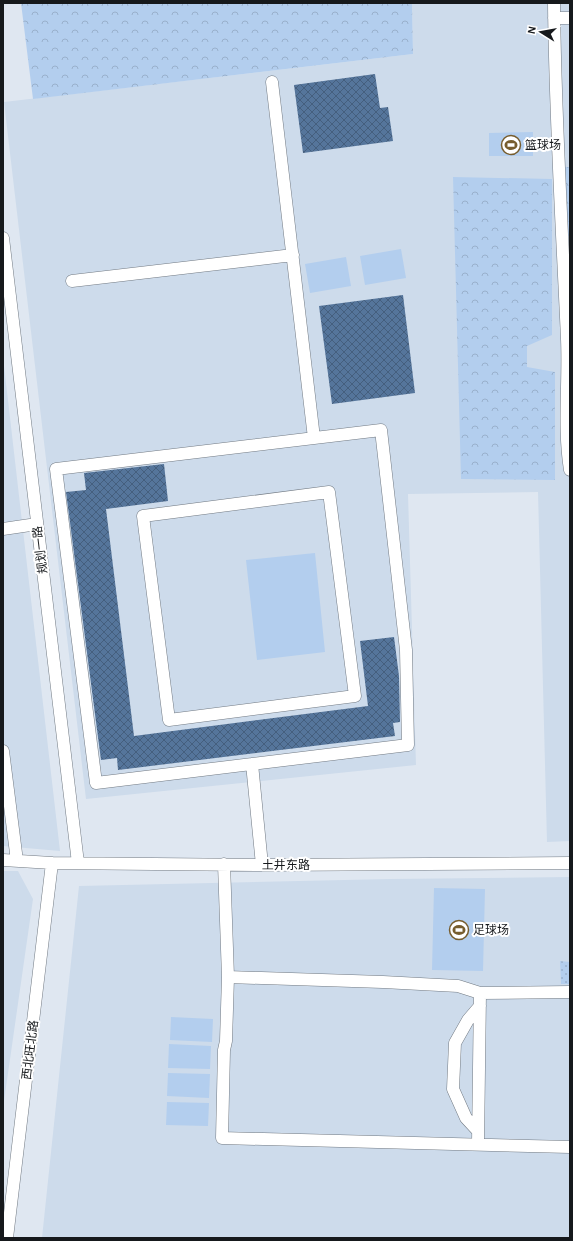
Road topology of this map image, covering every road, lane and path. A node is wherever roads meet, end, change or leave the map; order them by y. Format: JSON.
{"nodes":[{"id":1,"x":554,"y":3,"type":"edge"},
{"id":2,"x":554,"y":18,"type":"junction"},
{"id":3,"x":570,"y":18,"type":"edge"},
{"id":4,"x":272,"y":82,"type":"dead end"},
{"id":5,"x":564,"y":158,"type":"edge"},
{"id":6,"x":3,"y":238,"type":"edge"},
{"id":7,"x":293,"y":255,"type":"junction"},
{"id":8,"x":4,"y":257,"type":"edge"},
{"id":9,"x":72,"y":281,"type":"dead end"},
{"id":10,"x":569,"y":349,"type":"edge"},
{"id":11,"x":314,"y":438,"type":"junction"},
{"id":12,"x":570,"y":470,"type":"edge"},
{"id":13,"x":37,"y":524,"type":"junction"},
{"id":14,"x":3,"y":529,"type":"edge"},
{"id":15,"x":169,"y":720,"type":"joint"},
{"id":16,"x":3,"y":751,"type":"edge"},
{"id":17,"x":252,"y":764,"type":"junction"},
{"id":18,"x":3,"y":860,"type":"edge"},
{"id":19,"x":17,"y":861,"type":"junction"},
{"id":20,"x":52,"y":863,"type":"junction"},
{"id":21,"x":78,"y":863,"type":"junction"},
{"id":22,"x":224,"y":864,"type":"junction"},
{"id":23,"x":570,"y":864,"type":"edge"},
{"id":24,"x":262,"y":865,"type":"junction"},
{"id":25,"x":228,"y":977,"type":"junction"},
{"id":26,"x":570,"y":992,"type":"edge"},
{"id":27,"x":480,"y":993,"type":"junction"},
{"id":28,"x":480,"y":1006,"type":"junction"},
{"id":29,"x":478,"y":1131,"type":"junction"},
{"id":30,"x":478,"y":1144,"type":"junction"},
{"id":31,"x":570,"y":1147,"type":"edge"},
{"id":32,"x":7,"y":1238,"type":"edge"}],
"edges":[{"from":1,"to":2,"type":"street"},
{"from":2,"to":3,"type":"street"},
{"from":2,"to":5,"type":"street"},
{"from":4,"to":7,"type":"street"},
{"from":5,"to":10,"type":"street"},
{"from":6,"to":8,"type":"street","name":"规划一路"},
{"from":7,"to":9,"type":"street"},
{"from":7,"to":11,"type":"street"},
{"from":8,"to":13,"type":"street","name":"规划一路"},
{"from":10,"to":12,"type":"street"},
{"from":11,"to":17,"type":"street"},
{"from":11,"to":17,"type":"street"},
{"from":13,"to":14,"type":"street"},
{"from":13,"to":21,"type":"street","name":"规划一路"},
{"from":15,"to":15,"type":"street"},
{"from":16,"to":19,"type":"street"},
{"from":17,"to":24,"type":"street"},
{"from":18,"to":19,"type":"street","name":"土井东路"},
{"from":19,"to":20,"type":"street","name":"土井东路"},
{"from":20,"to":21,"type":"street","name":"土井东路"},
{"from":20,"to":32,"type":"street","name":"西北旺北路"},
{"from":21,"to":22,"type":"street","name":"土井东路"},
{"from":22,"to":24,"type":"street","name":"土井东路"},
{"from":22,"to":25,"type":"street"},
{"from":23,"to":24,"type":"street","name":"土井东路"},
{"from":25,"to":27,"type":"street"},
{"from":25,"to":30,"type":"street"},
{"from":26,"to":27,"type":"street"},
{"from":27,"to":28,"type":"street"},
{"from":28,"to":29,"type":"street"},
{"from":28,"to":29,"type":"street"},
{"from":29,"to":30,"type":"street"},
{"from":30,"to":31,"type":"street"}]}
